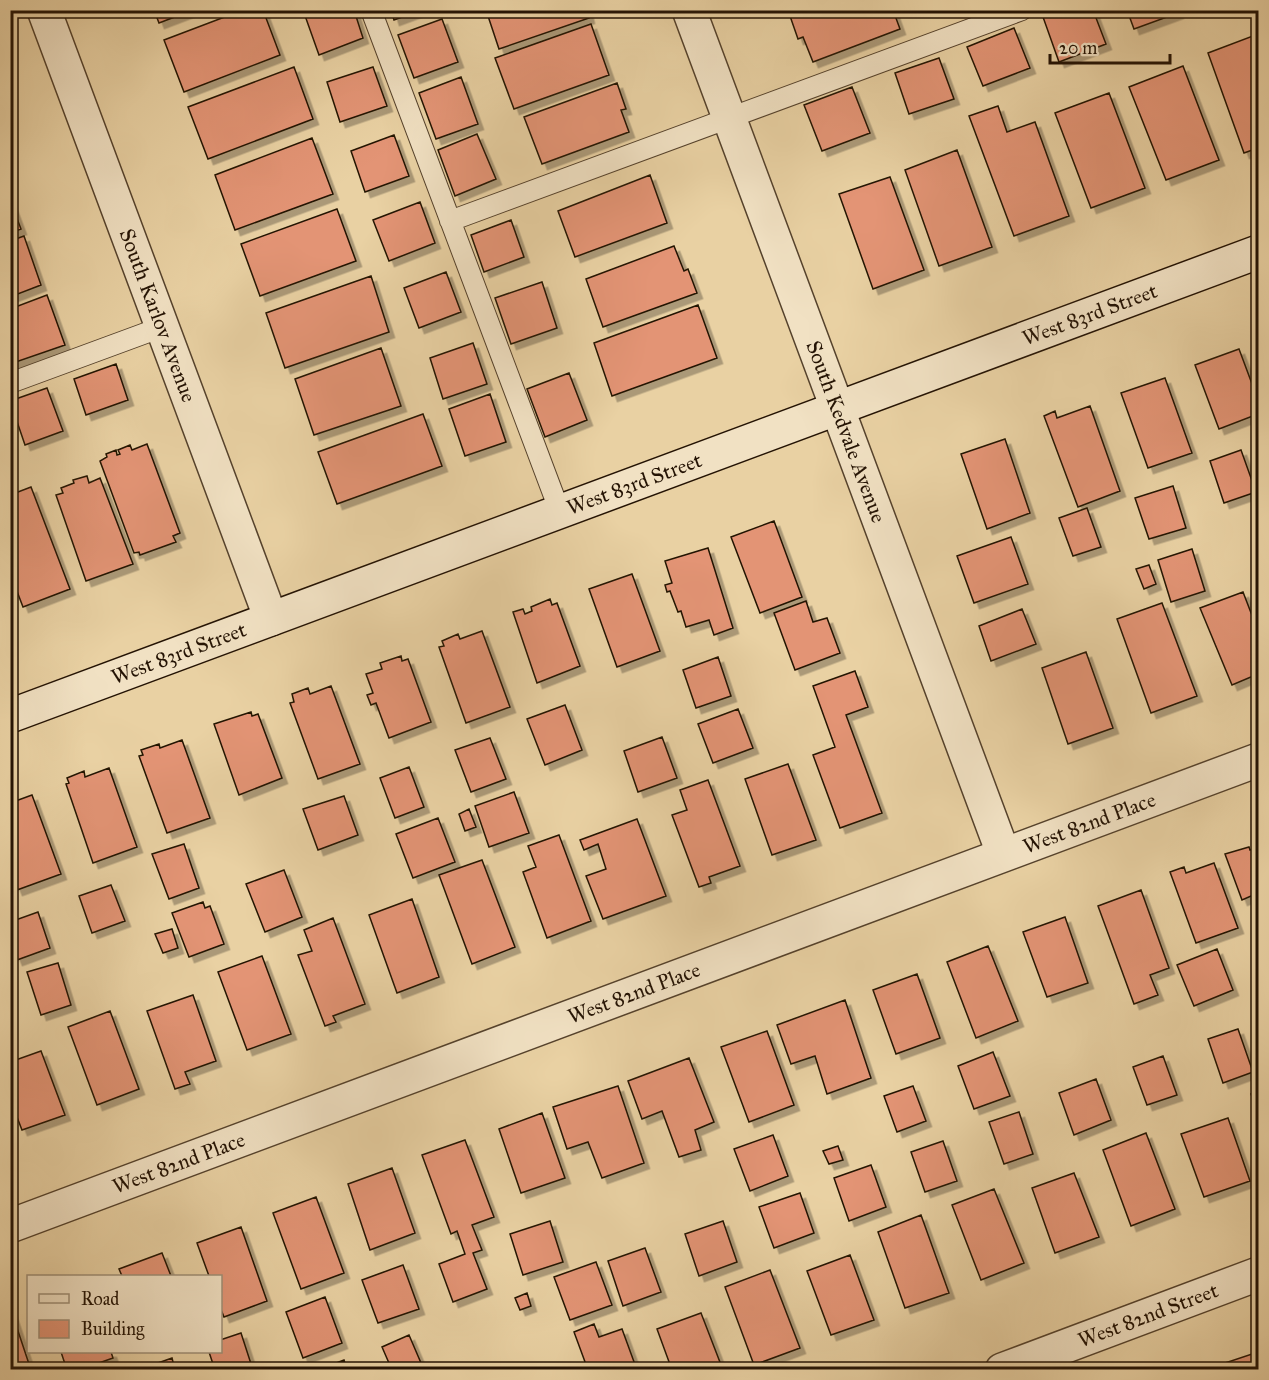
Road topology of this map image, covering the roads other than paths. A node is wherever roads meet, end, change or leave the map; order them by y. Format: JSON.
{"nodes":[{"id":1,"x":44,"y":10,"type":"edge"},
{"id":2,"x":371,"y":10,"type":"edge"},
{"id":3,"x":689,"y":10,"type":"edge"},
{"id":4,"x":1018,"y":11,"type":"edge"},
{"id":5,"x":729,"y":118,"type":"junction"},
{"id":6,"x":450,"y":221,"type":"junction"},
{"id":7,"x":1258,"y":252,"type":"edge"},
{"id":8,"x":162,"y":327,"type":"junction"},
{"id":9,"x":10,"y":382,"type":"edge"},
{"id":10,"x":837,"y":409,"type":"junction"},
{"id":11,"x":560,"y":512,"type":"junction"},
{"id":12,"x":271,"y":619,"type":"junction"},
{"id":13,"x":10,"y":716,"type":"edge"},
{"id":14,"x":1258,"y":760,"type":"edge"},
{"id":15,"x":1003,"y":854,"type":"junction"},
{"id":16,"x":10,"y":1226,"type":"edge"},
{"id":17,"x":1258,"y":1274,"type":"edge"},
{"id":18,"x":1002,"y":1370,"type":"edge"}],
"edges":[{"from":1,"to":8,"type":"street","name":"South Karlov Avenue"},
{"from":2,"to":6,"type":"lane"},
{"from":3,"to":5,"type":"street","name":"South Kedvale Avenue"},
{"from":4,"to":5,"type":"lane"},
{"from":5,"to":6,"type":"lane"},
{"from":5,"to":10,"type":"street","name":"South Kedvale Avenue"},
{"from":6,"to":11,"type":"lane"},
{"from":7,"to":10,"type":"street","name":"West 83rd Street"},
{"from":8,"to":9,"type":"lane"},
{"from":8,"to":12,"type":"street","name":"South Karlov Avenue"},
{"from":10,"to":11,"type":"street","name":"West 83rd Street"},
{"from":10,"to":15,"type":"street","name":"South Kedvale Avenue"},
{"from":11,"to":12,"type":"street","name":"West 83rd Street"},
{"from":12,"to":13,"type":"street","name":"West 83rd Street"},
{"from":14,"to":15,"type":"street","name":"West 82nd Place"},
{"from":15,"to":16,"type":"street","name":"West 82nd Place"},
{"from":17,"to":18,"type":"street","name":"West 82nd Street"}]}
